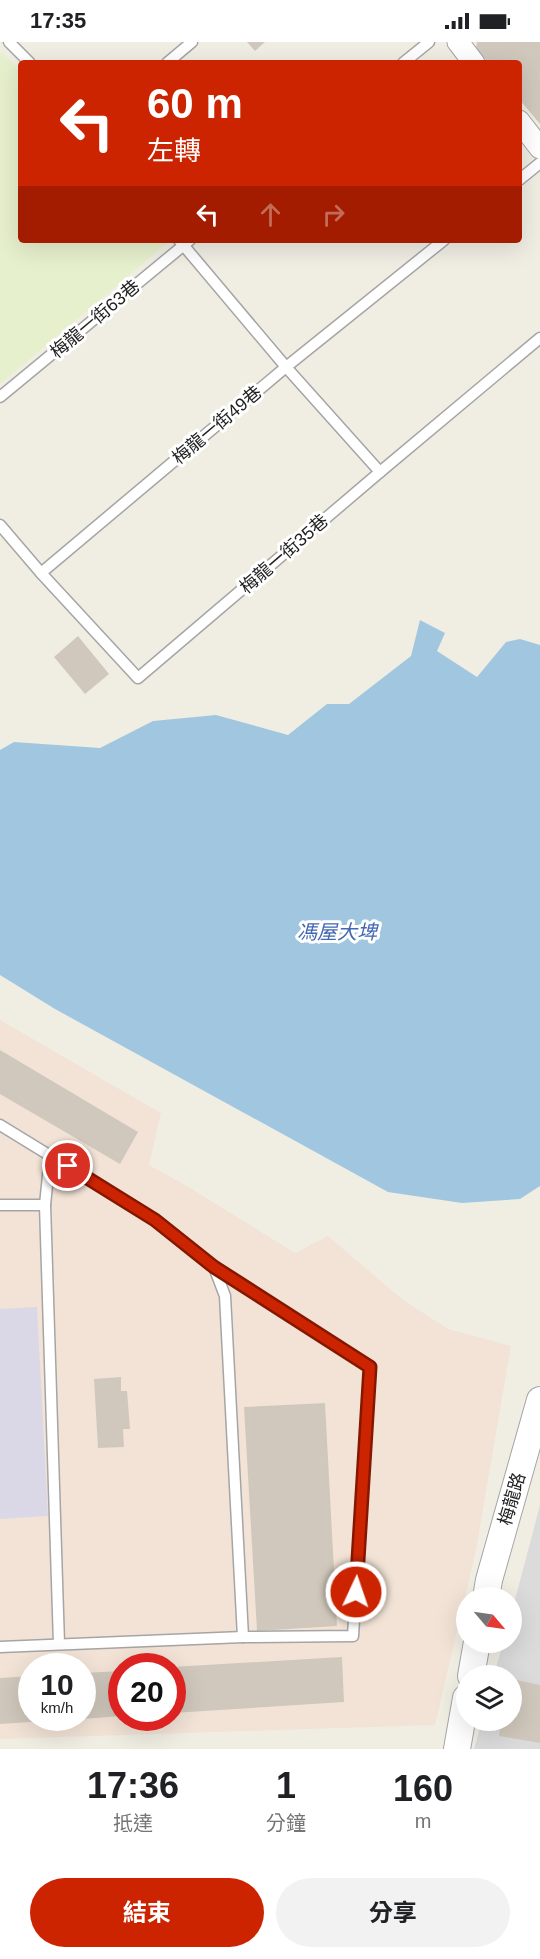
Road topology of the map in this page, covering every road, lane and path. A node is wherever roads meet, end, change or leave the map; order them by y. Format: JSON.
{"nodes":[{"id":1,"x":9,"y":42,"type":"edge"},
{"id":2,"x":192,"y":42,"type":"edge"},
{"id":3,"x":429,"y":42,"type":"edge"},
{"id":4,"x":458,"y":42,"type":"edge"},
{"id":5,"x":27,"y":60,"type":"edge"},
{"id":6,"x":171,"y":60,"type":"edge"},
{"id":7,"x":407,"y":60,"type":"edge"},
{"id":8,"x":472,"y":60,"type":"edge"},
{"id":9,"x":522,"y":125,"type":"edge"},
{"id":10,"x":540,"y":148,"type":"edge"},
{"id":11,"x":540,"y":163,"type":"edge"},
{"id":12,"x":522,"y":178,"type":"edge"},
{"id":13,"x":183,"y":243,"type":"edge"},
{"id":14,"x":185,"y":243,"type":"edge"},
{"id":15,"x":440,"y":243,"type":"edge"},
{"id":16,"x":540,"y":338,"type":"edge"},
{"id":17,"x":286,"y":367,"type":"junction"},
{"id":18,"x":0,"y":397,"type":"edge"},
{"id":19,"x":380,"y":472,"type":"junction"},
{"id":20,"x":0,"y":525,"type":"edge"},
{"id":21,"x":41,"y":573,"type":"junction"},
{"id":22,"x":0,"y":1125,"type":"edge"},
{"id":23,"x":50,"y":1156,"type":"junction"},
{"id":24,"x":0,"y":1205,"type":"edge"},
{"id":25,"x":45,"y":1205,"type":"junction"},
{"id":26,"x":214,"y":1267,"type":"junction"},
{"id":27,"x":540,"y":1400,"type":"edge"},
{"id":28,"x":488,"y":1587,"type":"edge"},
{"id":29,"x":243,"y":1637,"type":"junction"},
{"id":30,"x":59,"y":1644,"type":"junction"},
{"id":31,"x":0,"y":1647,"type":"edge"},
{"id":32,"x":460,"y":1731,"type":"edge"},
{"id":33,"x":457,"y":1749,"type":"edge"}],
"edges":[{"from":1,"to":5,"type":"lane"},
{"from":2,"to":6,"type":"lane"},
{"from":3,"to":7,"type":"lane"},
{"from":4,"to":8,"type":"street"},
{"from":9,"to":10,"type":"street"},
{"from":11,"to":12,"type":"lane"},
{"from":13,"to":18,"type":"lane","name":"梅龍一街63巷"},
{"from":14,"to":17,"type":"lane"},
{"from":15,"to":17,"type":"lane","name":"梅龍一街49巷"},
{"from":16,"to":19,"type":"lane","name":"梅龍一街35巷"},
{"from":17,"to":19,"type":"lane"},
{"from":17,"to":21,"type":"lane","name":"梅龍一街49巷"},
{"from":19,"to":21,"type":"lane","name":"梅龍一街35巷"},
{"from":20,"to":21,"type":"lane"},
{"from":22,"to":23,"type":"lane"},
{"from":23,"to":25,"type":"lane"},
{"from":23,"to":26,"type":"lane"},
{"from":24,"to":25,"type":"lane"},
{"from":25,"to":30,"type":"lane"},
{"from":26,"to":29,"type":"lane"},
{"from":26,"to":29,"type":"lane"},
{"from":27,"to":28,"type":"street","name":"梅龍路"},
{"from":29,"to":30,"type":"lane"},
{"from":30,"to":31,"type":"lane"},
{"from":32,"to":33,"type":"street"}]}
